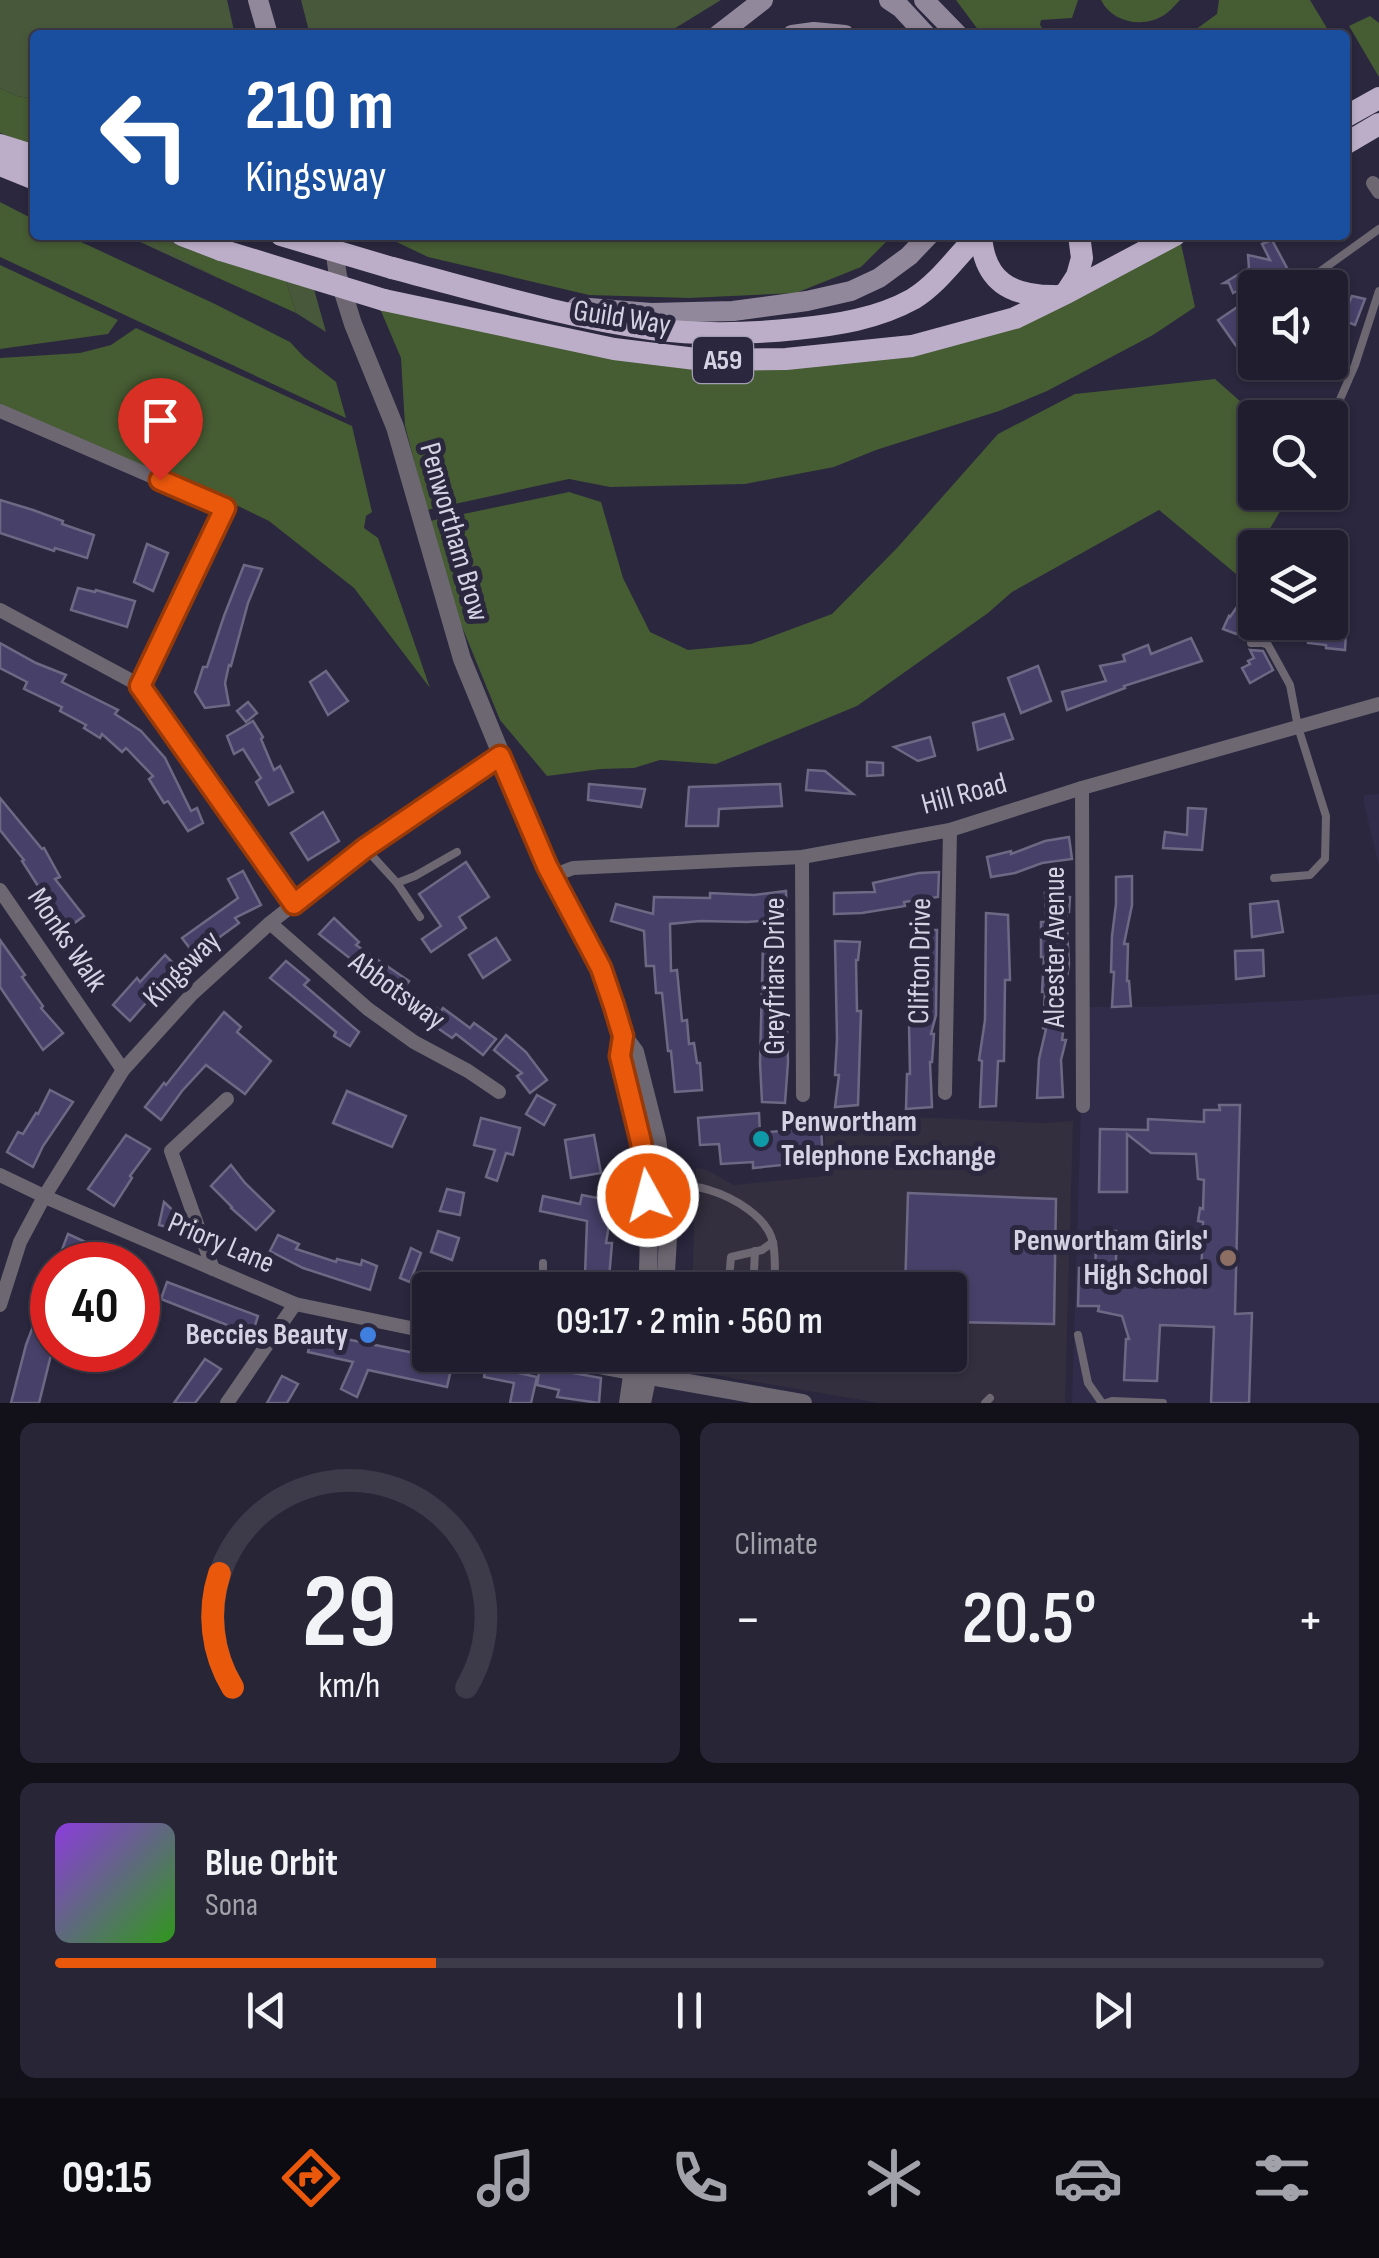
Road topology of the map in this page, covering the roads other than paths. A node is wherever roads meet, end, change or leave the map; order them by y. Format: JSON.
{"nodes":[{"id":1,"x":258,"y":0,"type":"edge"},
{"id":2,"x":763,"y":0,"type":"edge"},
{"id":3,"x":890,"y":0,"type":"edge"},
{"id":4,"x":924,"y":0,"type":"edge"},
{"id":5,"x":267,"y":30,"type":"edge"},
{"id":6,"x":724,"y":30,"type":"edge"},
{"id":7,"x":922,"y":30,"type":"edge"},
{"id":8,"x":953,"y":30,"type":"edge"},
{"id":9,"x":1379,"y":98,"type":"edge"},
{"id":10,"x":1350,"y":114,"type":"edge"},
{"id":11,"x":1379,"y":124,"type":"edge"},
{"id":12,"x":1350,"y":141,"type":"edge"},
{"id":13,"x":0,"y":145,"type":"edge"},
{"id":14,"x":30,"y":154,"type":"edge"},
{"id":15,"x":0,"y":164,"type":"edge"},
{"id":16,"x":30,"y":177,"type":"edge"},
{"id":17,"x":1378,"y":231,"type":"edge"},
{"id":18,"x":195,"y":240,"type":"edge"},
{"id":19,"x":299,"y":240,"type":"edge"},
{"id":20,"x":326,"y":240,"type":"edge"},
{"id":21,"x":332,"y":240,"type":"edge"},
{"id":22,"x":339,"y":240,"type":"edge"},
{"id":23,"x":924,"y":240,"type":"edge"},
{"id":24,"x":974,"y":240,"type":"edge"},
{"id":25,"x":980,"y":240,"type":"edge"},
{"id":26,"x":1080,"y":240,"type":"edge"},
{"id":27,"x":1165,"y":240,"type":"edge"},
{"id":28,"x":334,"y":255,"type":"junction"},
{"id":29,"x":1323,"y":270,"type":"edge"},
{"id":30,"x":1379,"y":291,"type":"edge"},
{"id":31,"x":1062,"y":294,"type":"junction"},
{"id":32,"x":530,"y":303,"type":"junction"},
{"id":33,"x":1340,"y":400,"type":"edge"},
{"id":34,"x":0,"y":411,"type":"edge"},
{"id":35,"x":0,"y":610,"type":"edge"},
{"id":36,"x":1251,"y":644,"type":"dead end"},
{"id":37,"x":140,"y":686,"type":"junction"},
{"id":38,"x":1379,"y":704,"type":"edge"},
{"id":39,"x":1298,"y":727,"type":"junction"},
{"id":40,"x":500,"y":756,"type":"junction"},
{"id":41,"x":1082,"y":788,"type":"junction"},
{"id":42,"x":950,"y":830,"type":"junction"},
{"id":43,"x":365,"y":848,"type":"junction"},
{"id":44,"x":456,"y":852,"type":"dead end"},
{"id":45,"x":802,"y":856,"type":"junction"},
{"id":46,"x":552,"y":876,"type":"junction"},
{"id":47,"x":1274,"y":878,"type":"dead end"},
{"id":48,"x":397,"y":883,"type":"junction"},
{"id":49,"x":0,"y":890,"type":"edge"},
{"id":50,"x":294,"y":904,"type":"junction"},
{"id":51,"x":420,"y":917,"type":"dead end"},
{"id":52,"x":270,"y":923,"type":"junction"},
{"id":53,"x":124,"y":1070,"type":"junction"},
{"id":54,"x":500,"y":1092,"type":"dead end"},
{"id":55,"x":945,"y":1093,"type":"dead end"},
{"id":56,"x":803,"y":1095,"type":"dead end"},
{"id":57,"x":226,"y":1099,"type":"dead end"},
{"id":58,"x":1083,"y":1106,"type":"dead end"},
{"id":59,"x":0,"y":1175,"type":"edge"},
{"id":60,"x":656,"y":1187,"type":"junction"},
{"id":61,"x":44,"y":1196,"type":"junction"},
{"id":62,"x":773,"y":1242,"type":"junction"},
{"id":63,"x":754,"y":1251,"type":"junction"},
{"id":64,"x":543,"y":1263,"type":"dead end"},
{"id":65,"x":213,"y":1270,"type":"junction"},
{"id":66,"x":543,"y":1272,"type":"edge"},
{"id":67,"x":648,"y":1272,"type":"edge"},
{"id":68,"x":666,"y":1272,"type":"edge"},
{"id":69,"x":730,"y":1272,"type":"edge"},
{"id":70,"x":753,"y":1272,"type":"edge"},
{"id":71,"x":774,"y":1272,"type":"edge"},
{"id":72,"x":295,"y":1304,"type":"junction"},
{"id":73,"x":0,"y":1305,"type":"edge"},
{"id":74,"x":412,"y":1328,"type":"edge"},
{"id":75,"x":1078,"y":1336,"type":"dead end"},
{"id":76,"x":637,"y":1372,"type":"edge"},
{"id":77,"x":638,"y":1372,"type":"edge"},
{"id":78,"x":657,"y":1372,"type":"edge"},
{"id":79,"x":227,"y":1403,"type":"edge"},
{"id":80,"x":628,"y":1403,"type":"edge"},
{"id":81,"x":642,"y":1403,"type":"edge"},
{"id":82,"x":804,"y":1403,"type":"edge"},
{"id":83,"x":1104,"y":1403,"type":"edge"},
{"id":84,"x":1163,"y":1403,"type":"edge"}],
"edges":[{"from":1,"to":5,"type":"main road"},
{"from":2,"to":6,"type":"main road"},
{"from":3,"to":7,"type":"main road"},
{"from":4,"to":8,"type":"main road"},
{"from":9,"to":10,"type":"highway"},
{"from":11,"to":12,"type":"highway"},
{"from":13,"to":14,"type":"highway"},
{"from":15,"to":16,"type":"highway"},
{"from":17,"to":29,"type":"lane"},
{"from":18,"to":31,"type":"highway","name":"Guild Way","number":"A59","bridge":true},
{"from":19,"to":32,"type":"highway","name":"Guild Way","number":"A59","bridge":true},
{"from":20,"to":28,"type":"street"},
{"from":21,"to":28,"type":"street"},
{"from":22,"to":28,"type":"street"},
{"from":23,"to":32,"type":"main road"},
{"from":24,"to":32,"type":"highway","name":"Guild Way","number":"A59"},
{"from":25,"to":31,"type":"highway","number":"A59"},
{"from":26,"to":31,"type":"highway"},
{"from":27,"to":31,"type":"highway","number":"A59"},
{"from":28,"to":40,"type":"street","name":"Penwortham Brow"},
{"from":30,"to":33,"type":"lane"},
{"from":34,"to":37,"type":"street"},
{"from":35,"to":37,"type":"street"},
{"from":36,"to":39,"type":"lane"},
{"from":37,"to":50,"type":"street"},
{"from":38,"to":39,"type":"street","name":"Hill Road"},
{"from":39,"to":41,"type":"street","name":"Hill Road"},
{"from":39,"to":47,"type":"lane"},
{"from":40,"to":43,"type":"street","name":"Kingsway"},
{"from":40,"to":46,"type":"street","name":"Penwortham Brow"},
{"from":41,"to":42,"type":"street","name":"Hill Road"},
{"from":41,"to":58,"type":"street","name":"Alcester Avenue"},
{"from":42,"to":45,"type":"street","name":"Hill Road"},
{"from":42,"to":55,"type":"street","name":"Clifton Drive"},
{"from":43,"to":48,"type":"lane"},
{"from":43,"to":50,"type":"street","name":"Kingsway"},
{"from":44,"to":48,"type":"lane"},
{"from":45,"to":46,"type":"street","name":"Hill Road"},
{"from":45,"to":56,"type":"street","name":"Greyfriars Drive"},
{"from":46,"to":60,"type":"street","name":"Penwortham Brow"},
{"from":48,"to":51,"type":"lane"},
{"from":49,"to":53,"type":"street","name":"Monks Walk"},
{"from":50,"to":52,"type":"street","name":"Kingsway"},
{"from":52,"to":53,"type":"street","name":"Kingsway"},
{"from":52,"to":54,"type":"street","name":"Abbotsway"},
{"from":53,"to":61,"type":"street","name":"Kingsway"},
{"from":57,"to":65,"type":"street"},
{"from":59,"to":61,"type":"street","name":"Priory Lane"},
{"from":60,"to":62,"type":"lane"},
{"from":60,"to":67,"type":"street"},
{"from":60,"to":68,"type":"street"},
{"from":61,"to":65,"type":"street","name":"Priory Lane"},
{"from":61,"to":73,"type":"street","name":"Kingsway"},
{"from":62,"to":63,"type":"lane"},
{"from":62,"to":71,"type":"lane"},
{"from":63,"to":69,"type":"lane"},
{"from":63,"to":70,"type":"lane"},
{"from":64,"to":66,"type":"lane"},
{"from":65,"to":72,"type":"street","name":"Priory Lane"},
{"from":72,"to":74,"type":"street","name":"Priory Lane"},
{"from":72,"to":79,"type":"street"},
{"from":75,"to":83,"type":"lane"},
{"from":76,"to":80,"type":"street"},
{"from":77,"to":81,"type":"street"},
{"from":78,"to":82,"type":"street"},
{"from":83,"to":84,"type":"lane"}]}
